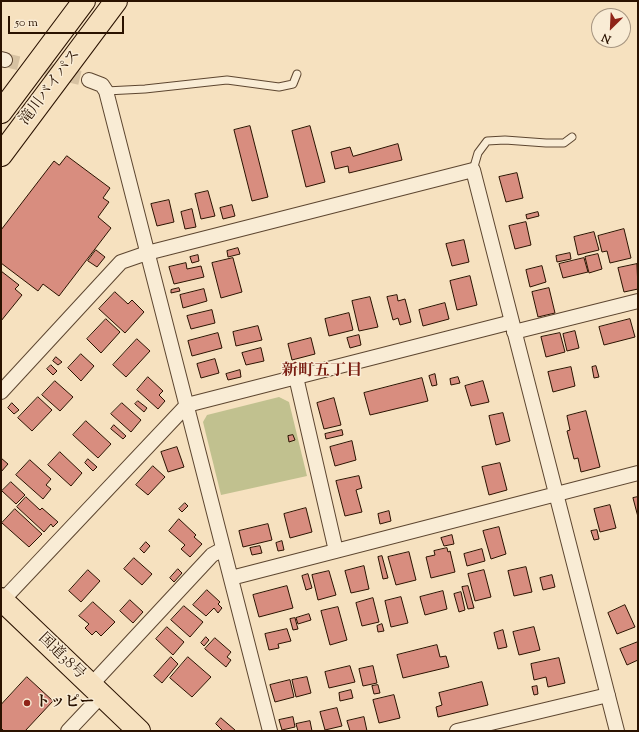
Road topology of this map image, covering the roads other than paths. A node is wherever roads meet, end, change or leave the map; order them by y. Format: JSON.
{"nodes":[{"id":1,"x":116,"y":1,"type":"edge"},
{"id":2,"x":79,"y":8,"type":"edge"},
{"id":3,"x":297,"y":74,"type":"dead end"},
{"id":4,"x":89,"y":80,"type":"tunnel mouth"},
{"id":5,"x":106,"y":91,"type":"junction"},
{"id":6,"x":1,"y":112,"type":"edge"},
{"id":7,"x":572,"y":137,"type":"dead end"},
{"id":8,"x":1,"y":155,"type":"edge"},
{"id":9,"x":473,"y":170,"type":"junction"},
{"id":10,"x":147,"y":253,"type":"junction"},
{"id":11,"x":638,"y":301,"type":"edge"},
{"id":12,"x":513,"y":327,"type":"junction"},
{"id":13,"x":296,"y":377,"type":"junction"},
{"id":14,"x":1,"y":392,"type":"edge"},
{"id":15,"x":188,"y":405,"type":"junction"},
{"id":16,"x":638,"y":473,"type":"edge"},
{"id":17,"x":556,"y":494,"type":"junction"},
{"id":18,"x":222,"y":549,"type":"junction"},
{"id":19,"x":336,"y":551,"type":"junction"},
{"id":20,"x":231,"y":578,"type":"junction"},
{"id":21,"x":2,"y":601,"type":"edge"},
{"id":22,"x":96,"y":690,"type":"junction"},
{"id":23,"x":608,"y":695,"type":"junction"},
{"id":24,"x":68,"y":731,"type":"edge"},
{"id":25,"x":139,"y":731,"type":"edge"},
{"id":26,"x":270,"y":731,"type":"edge"},
{"id":27,"x":457,"y":731,"type":"edge"},
{"id":28,"x":617,"y":731,"type":"edge"}],
"edges":[{"from":1,"to":8,"type":"highway","name":"滝川バイパス"},
{"from":2,"to":6,"type":"highway","name":"滝川バイパス"},
{"from":3,"to":5,"type":"lane"},
{"from":4,"to":5,"type":"street"},
{"from":5,"to":10,"type":"street"},
{"from":7,"to":9,"type":"lane"},
{"from":9,"to":10,"type":"street"},
{"from":9,"to":12,"type":"street"},
{"from":10,"to":14,"type":"street"},
{"from":10,"to":15,"type":"street"},
{"from":11,"to":12,"type":"street"},
{"from":12,"to":13,"type":"street"},
{"from":12,"to":17,"type":"street"},
{"from":13,"to":15,"type":"street"},
{"from":13,"to":19,"type":"street"},
{"from":15,"to":18,"type":"street"},
{"from":15,"to":21,"type":"street"},
{"from":16,"to":17,"type":"street"},
{"from":17,"to":19,"type":"street"},
{"from":17,"to":23,"type":"street"},
{"from":18,"to":20,"type":"street"},
{"from":18,"to":22,"type":"street"},
{"from":19,"to":20,"type":"street"},
{"from":20,"to":26,"type":"street"},
{"from":21,"to":22,"type":"highway","name":"国道38号"},
{"from":22,"to":24,"type":"street"},
{"from":22,"to":25,"type":"highway","name":"国道38号"},
{"from":23,"to":27,"type":"street"},
{"from":23,"to":28,"type":"street"}]}
